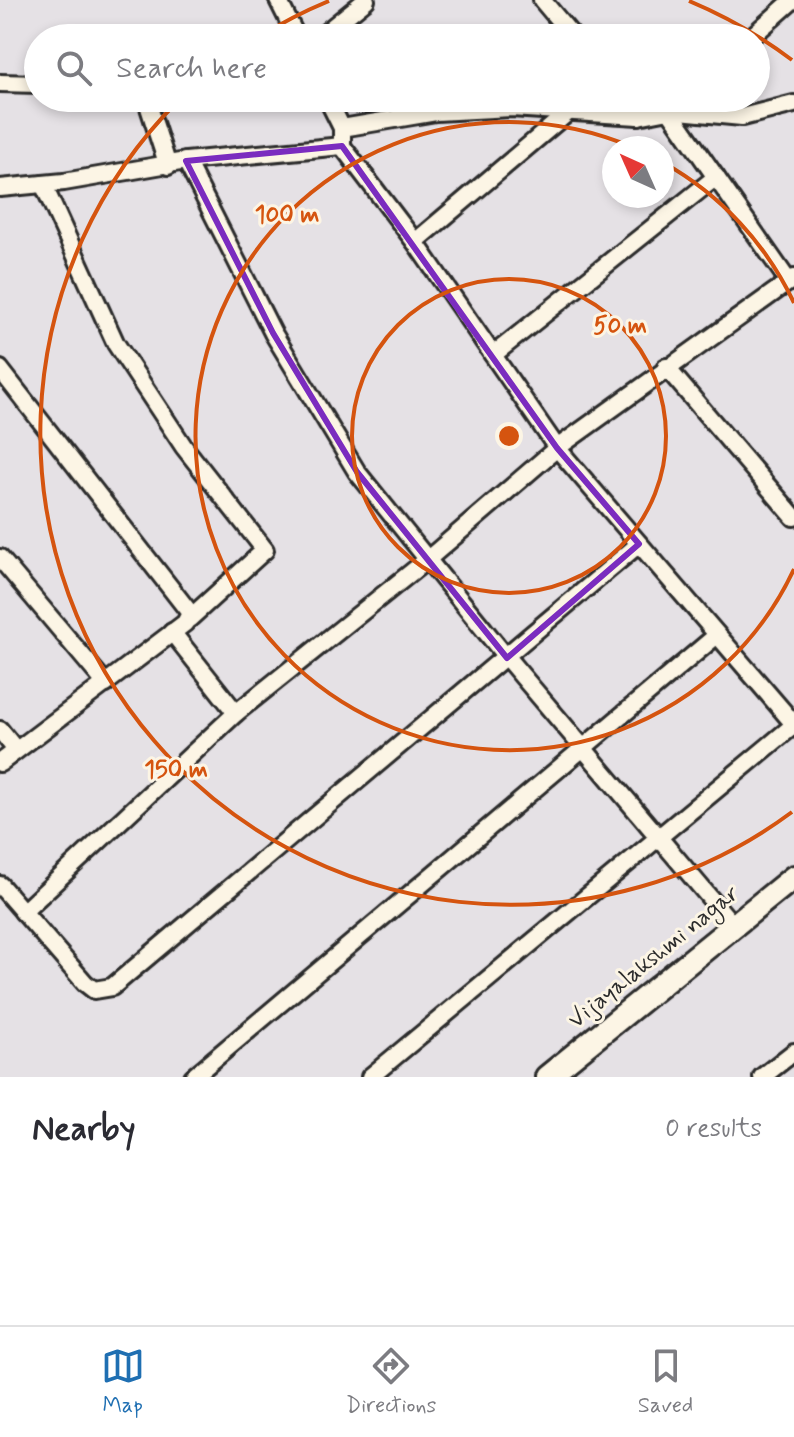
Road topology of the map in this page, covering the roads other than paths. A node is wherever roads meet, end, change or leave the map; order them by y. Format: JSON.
{"nodes":[{"id":1,"x":278,"y":0,"type":"edge"},
{"id":2,"x":366,"y":0,"type":"edge"},
{"id":3,"x":793,"y":0,"type":"edge"},
{"id":4,"x":549,"y":2,"type":"edge"},
{"id":5,"x":290,"y":24,"type":"edge"},
{"id":6,"x":336,"y":24,"type":"edge"},
{"id":7,"x":564,"y":24,"type":"edge"},
{"id":8,"x":766,"y":24,"type":"edge"},
{"id":9,"x":0,"y":83,"type":"edge"},
{"id":10,"x":24,"y":84,"type":"edge"},
{"id":11,"x":794,"y":104,"type":"edge"},
{"id":12,"x":770,"y":110,"type":"edge"},
{"id":13,"x":151,"y":112,"type":"edge"},
{"id":14,"x":334,"y":112,"type":"edge"},
{"id":15,"x":436,"y":112,"type":"edge"},
{"id":16,"x":568,"y":112,"type":"edge"},
{"id":17,"x":600,"y":112,"type":"edge"},
{"id":18,"x":635,"y":112,"type":"edge"},
{"id":19,"x":659,"y":112,"type":"edge"},
{"id":20,"x":670,"y":112,"type":"edge"},
{"id":21,"x":690,"y":112,"type":"edge"},
{"id":22,"x":762,"y":112,"type":"edge"},
{"id":23,"x":638,"y":116,"type":"junction"},
{"id":24,"x":342,"y":128,"type":"junction"},
{"id":25,"x":342,"y":146,"type":"junction"},
{"id":26,"x":186,"y":161,"type":"junction"},
{"id":27,"x":168,"y":166,"type":"junction"},
{"id":28,"x":716,"y":177,"type":"junction"},
{"id":29,"x":43,"y":184,"type":"junction"},
{"id":30,"x":0,"y":188,"type":"edge"},
{"id":31,"x":415,"y":242,"type":"junction"},
{"id":32,"x":791,"y":280,"type":"edge"},
{"id":33,"x":493,"y":355,"type":"junction"},
{"id":34,"x":666,"y":367,"type":"junction"},
{"id":35,"x":0,"y":369,"type":"edge"},
{"id":36,"x":557,"y":448,"type":"junction"},
{"id":37,"x":794,"y":517,"type":"edge"},
{"id":38,"x":639,"y":544,"type":"junction"},
{"id":39,"x":0,"y":558,"type":"edge"},
{"id":40,"x":428,"y":559,"type":"junction"},
{"id":41,"x":189,"y":619,"type":"junction"},
{"id":42,"x":172,"y":632,"type":"junction"},
{"id":43,"x":717,"y":635,"type":"junction"},
{"id":44,"x":507,"y":658,"type":"junction"},
{"id":45,"x":106,"y":684,"type":"junction"},
{"id":46,"x":236,"y":713,"type":"junction"},
{"id":47,"x":794,"y":725,"type":"edge"},
{"id":48,"x":0,"y":730,"type":"edge"},
{"id":49,"x":583,"y":747,"type":"junction"},
{"id":50,"x":16,"y":750,"type":"junction"},
{"id":51,"x":0,"y":763,"type":"edge"},
{"id":52,"x":659,"y":838,"type":"junction"},
{"id":53,"x":794,"y":877,"type":"edge"},
{"id":54,"x":0,"y":885,"type":"edge"},
{"id":55,"x":23,"y":912,"type":"junction"},
{"id":56,"x":732,"y":924,"type":"junction"},
{"id":57,"x":794,"y":1052,"type":"edge"},
{"id":58,"x":193,"y":1077,"type":"edge"},
{"id":59,"x":370,"y":1077,"type":"edge"},
{"id":60,"x":547,"y":1077,"type":"edge"},
{"id":61,"x":762,"y":1077,"type":"edge"}],
"edges":[{"from":1,"to":5,"type":"street"},
{"from":2,"to":6,"type":"street"},
{"from":3,"to":8,"type":"street"},
{"from":4,"to":7,"type":"street"},
{"from":9,"to":10,"type":"street"},
{"from":11,"to":12,"type":"street"},
{"from":13,"to":27,"type":"street"},
{"from":14,"to":24,"type":"street"},
{"from":15,"to":24,"type":"street"},
{"from":16,"to":31,"type":"street"},
{"from":17,"to":23,"type":"street"},
{"from":18,"to":23,"type":"street"},
{"from":19,"to":23,"type":"street"},
{"from":20,"to":28,"type":"street"},
{"from":21,"to":22,"type":"street"},
{"from":24,"to":25,"type":"street"},
{"from":25,"to":26,"type":"street"},
{"from":25,"to":31,"type":"street"},
{"from":26,"to":27,"type":"street"},
{"from":26,"to":40,"type":"street"},
{"from":27,"to":29,"type":"street"},
{"from":28,"to":32,"type":"street"},
{"from":28,"to":33,"type":"street"},
{"from":29,"to":30,"type":"street"},
{"from":29,"to":41,"type":"street"},
{"from":31,"to":33,"type":"street"},
{"from":32,"to":34,"type":"street"},
{"from":33,"to":36,"type":"street"},
{"from":34,"to":36,"type":"street"},
{"from":34,"to":37,"type":"street"},
{"from":35,"to":41,"type":"street"},
{"from":36,"to":38,"type":"street"},
{"from":36,"to":40,"type":"street"},
{"from":38,"to":43,"type":"street"},
{"from":38,"to":44,"type":"street"},
{"from":39,"to":45,"type":"street"},
{"from":40,"to":44,"type":"street"},
{"from":40,"to":46,"type":"street"},
{"from":41,"to":42,"type":"street"},
{"from":42,"to":45,"type":"street"},
{"from":42,"to":46,"type":"street"},
{"from":43,"to":47,"type":"street"},
{"from":43,"to":49,"type":"street"},
{"from":44,"to":49,"type":"street"},
{"from":44,"to":55,"type":"street"},
{"from":45,"to":50,"type":"street"},
{"from":46,"to":55,"type":"street"},
{"from":47,"to":52,"type":"street"},
{"from":48,"to":50,"type":"street"},
{"from":49,"to":52,"type":"street"},
{"from":49,"to":58,"type":"street"},
{"from":50,"to":51,"type":"street"},
{"from":52,"to":56,"type":"street"},
{"from":52,"to":59,"type":"street"},
{"from":53,"to":56,"type":"street","name":"Vijayalakshmi nagar"},
{"from":54,"to":55,"type":"street"},
{"from":56,"to":60,"type":"street","name":"Vijayalakshmi nagar"},
{"from":57,"to":61,"type":"street"}]}
